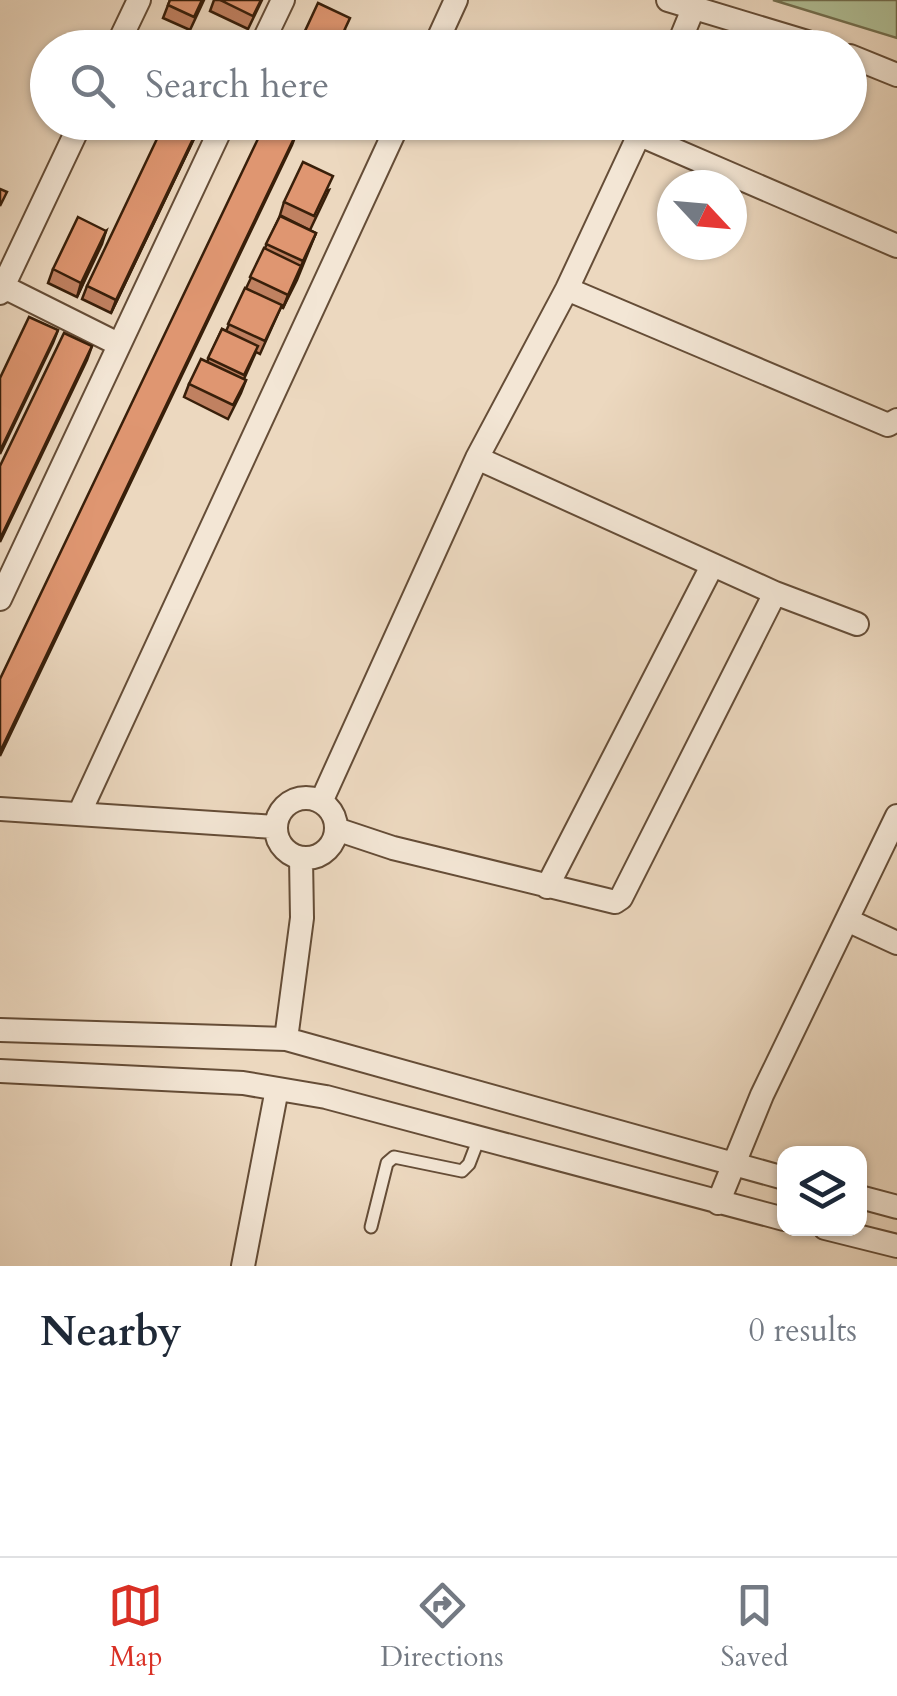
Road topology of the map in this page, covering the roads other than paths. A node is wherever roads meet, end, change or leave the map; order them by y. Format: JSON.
{"nodes":[{"id":1,"x":139,"y":0,"type":"edge"},
{"id":2,"x":282,"y":0,"type":"edge"},
{"id":3,"x":456,"y":0,"type":"edge"},
{"id":4,"x":668,"y":0,"type":"edge"},
{"id":5,"x":693,"y":9,"type":"junction"},
{"id":6,"x":125,"y":30,"type":"edge"},
{"id":7,"x":268,"y":30,"type":"edge"},
{"id":8,"x":442,"y":30,"type":"edge"},
{"id":9,"x":684,"y":30,"type":"edge"},
{"id":10,"x":765,"y":30,"type":"edge"},
{"id":11,"x":867,"y":63,"type":"edge"},
{"id":12,"x":897,"y":75,"type":"edge"},
{"id":13,"x":72,"y":140,"type":"edge"},
{"id":14,"x":215,"y":140,"type":"edge"},
{"id":15,"x":392,"y":140,"type":"edge"},
{"id":16,"x":636,"y":140,"type":"edge"},
{"id":17,"x":668,"y":140,"type":"edge"},
{"id":18,"x":897,"y":246,"type":"edge"},
{"id":19,"x":1,"y":288,"type":"edge"},
{"id":20,"x":566,"y":289,"type":"junction"},
{"id":21,"x":118,"y":344,"type":"junction"},
{"id":22,"x":897,"y":420,"type":"edge"},
{"id":23,"x":478,"y":458,"type":"junction"},
{"id":24,"x":712,"y":566,"type":"junction"},
{"id":25,"x":774,"y":592,"type":"junction"},
{"id":26,"x":0,"y":599,"type":"edge"},
{"id":27,"x":857,"y":624,"type":"dead end"},
{"id":28,"x":322,"y":802,"type":"junction"},
{"id":29,"x":0,"y":809,"type":"edge"},
{"id":30,"x":79,"y":814,"type":"junction"},
{"id":31,"x":897,"y":816,"type":"edge"},
{"id":32,"x":276,"y":827,"type":"junction"},
{"id":33,"x":336,"y":830,"type":"junction"},
{"id":34,"x":301,"y":858,"type":"junction"},
{"id":35,"x":548,"y":887,"type":"junction"},
{"id":36,"x":847,"y":920,"type":"junction"},
{"id":37,"x":897,"y":942,"type":"edge"},
{"id":38,"x":0,"y":1030,"type":"edge"},
{"id":39,"x":245,"y":1039,"type":"junction"},
{"id":40,"x":286,"y":1039,"type":"junction"},
{"id":41,"x":0,"y":1071,"type":"edge"},
{"id":42,"x":242,"y":1082,"type":"junction"},
{"id":43,"x":277,"y":1089,"type":"junction"},
{"id":44,"x":479,"y":1138,"type":"junction"},
{"id":45,"x":732,"y":1166,"type":"junction"},
{"id":46,"x":777,"y":1176,"type":"edge"},
{"id":47,"x":867,"y":1199,"type":"edge"},
{"id":48,"x":718,"y":1204,"type":"junction"},
{"id":49,"x":897,"y":1206,"type":"edge"},
{"id":50,"x":777,"y":1217,"type":"edge"},
{"id":51,"x":370,"y":1227,"type":"dead end"},
{"id":52,"x":857,"y":1236,"type":"edge"},
{"id":53,"x":897,"y":1246,"type":"edge"},
{"id":54,"x":243,"y":1266,"type":"edge"}],
"edges":[{"from":1,"to":6,"type":"street"},
{"from":2,"to":7,"type":"street"},
{"from":3,"to":8,"type":"street"},
{"from":4,"to":5,"type":"street"},
{"from":5,"to":9,"type":"street"},
{"from":5,"to":10,"type":"street"},
{"from":11,"to":12,"type":"street"},
{"from":13,"to":19,"type":"street"},
{"from":14,"to":21,"type":"street"},
{"from":15,"to":30,"type":"street"},
{"from":16,"to":20,"type":"street"},
{"from":17,"to":18,"type":"street"},
{"from":19,"to":21,"type":"street"},
{"from":20,"to":22,"type":"street"},
{"from":20,"to":23,"type":"street"},
{"from":21,"to":26,"type":"street"},
{"from":23,"to":24,"type":"street"},
{"from":23,"to":28,"type":"street"},
{"from":24,"to":25,"type":"street"},
{"from":24,"to":35,"type":"street"},
{"from":25,"to":27,"type":"street"},
{"from":25,"to":35,"type":"street"},
{"from":28,"to":32,"type":"street"},
{"from":28,"to":33,"type":"street"},
{"from":29,"to":30,"type":"street"},
{"from":30,"to":32,"type":"street"},
{"from":31,"to":36,"type":"street"},
{"from":32,"to":34,"type":"street"},
{"from":33,"to":34,"type":"street"},
{"from":33,"to":35,"type":"street"},
{"from":34,"to":40,"type":"street"},
{"from":36,"to":37,"type":"street"},
{"from":36,"to":45,"type":"street"},
{"from":38,"to":39,"type":"street"},
{"from":39,"to":40,"type":"street"},
{"from":39,"to":42,"type":"street"},
{"from":40,"to":45,"type":"street"},
{"from":41,"to":42,"type":"street"},
{"from":42,"to":43,"type":"street"},
{"from":43,"to":44,"type":"street"},
{"from":43,"to":54,"type":"street"},
{"from":44,"to":48,"type":"street"},
{"from":44,"to":51,"type":"lane"},
{"from":45,"to":46,"type":"street"},
{"from":45,"to":48,"type":"street"},
{"from":47,"to":49,"type":"street"},
{"from":48,"to":50,"type":"street"},
{"from":52,"to":53,"type":"street"}]}
